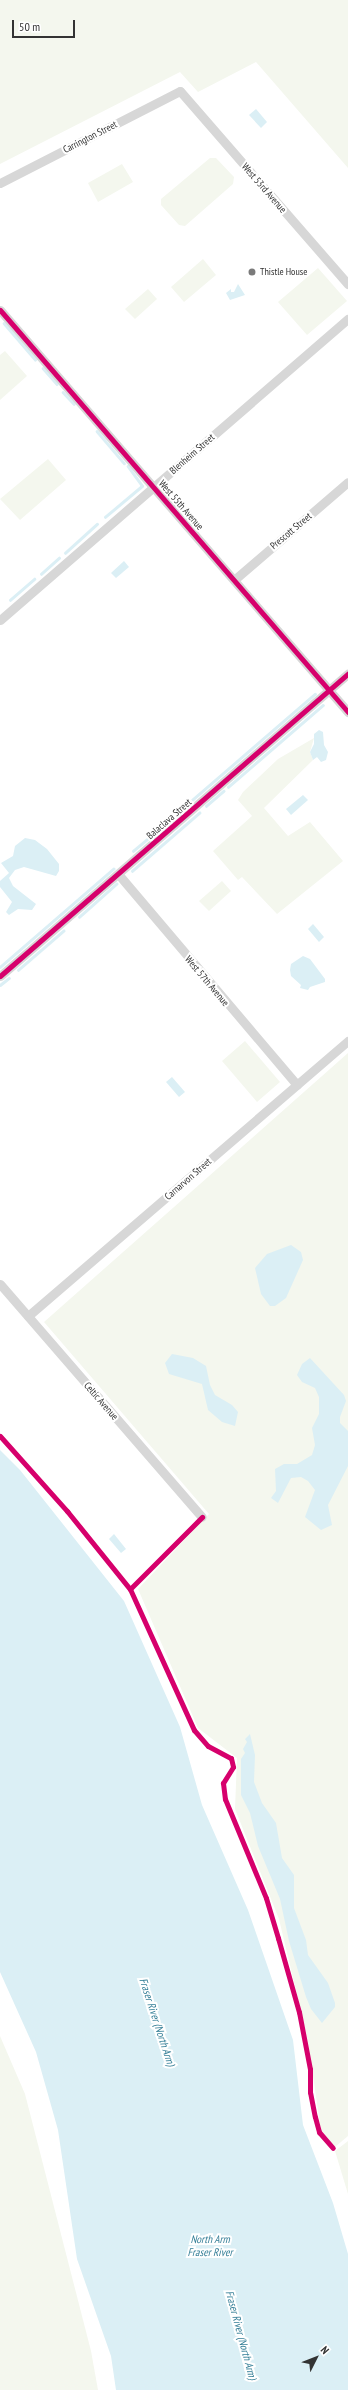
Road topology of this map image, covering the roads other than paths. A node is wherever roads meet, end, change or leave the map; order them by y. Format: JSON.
{"nodes":[{"id":1,"x":180,"y":91,"type":"joint"},
{"id":2,"x":0,"y":183,"type":"edge"},
{"id":3,"x":348,"y":284,"type":"edge"},
{"id":4,"x":0,"y":310,"type":"edge"},
{"id":5,"x":348,"y":319,"type":"edge"},
{"id":6,"x":348,"y":482,"type":"edge"},
{"id":7,"x":154,"y":487,"type":"junction"},
{"id":8,"x":234,"y":580,"type":"junction"},
{"id":9,"x":0,"y":620,"type":"edge"},
{"id":10,"x":348,"y":674,"type":"edge"},
{"id":11,"x":329,"y":690,"type":"junction"},
{"id":12,"x":348,"y":712,"type":"edge"},
{"id":13,"x":119,"y":875,"type":"junction"},
{"id":14,"x":0,"y":976,"type":"edge"},
{"id":15,"x":348,"y":1041,"type":"edge"},
{"id":16,"x":297,"y":1085,"type":"junction"},
{"id":17,"x":0,"y":1284,"type":"edge"},
{"id":18,"x":28,"y":1316,"type":"junction"},
{"id":19,"x":202,"y":1517,"type":"dead end"}],
"edges":[{"from":1,"to":2,"type":"street","name":"Carrington Street"},
{"from":1,"to":3,"type":"street","name":"West 53rd Avenue"},
{"from":4,"to":7,"type":"street","name":"West 55th Avenue"},
{"from":5,"to":7,"type":"street","name":"Blenheim Street"},
{"from":6,"to":8,"type":"street","name":"Prescott Street"},
{"from":7,"to":8,"type":"street","name":"West 55th Avenue"},
{"from":7,"to":9,"type":"street","name":"Blenheim Street"},
{"from":8,"to":11,"type":"street","name":"West 55th Avenue"},
{"from":10,"to":11,"type":"street","name":"Balaclava Street"},
{"from":11,"to":12,"type":"street","name":"West 55th Avenue"},
{"from":11,"to":13,"type":"street","name":"Balaclava Street"},
{"from":13,"to":14,"type":"street","name":"Balaclava Street"},
{"from":13,"to":16,"type":"street","name":"West 57th Avenue"},
{"from":15,"to":16,"type":"street","name":"Carnarvon Street"},
{"from":16,"to":18,"type":"street","name":"Carnarvon Street"},
{"from":17,"to":18,"type":"street","name":"Celtic Avenue"},
{"from":18,"to":19,"type":"street","name":"Celtic Avenue"}]}
